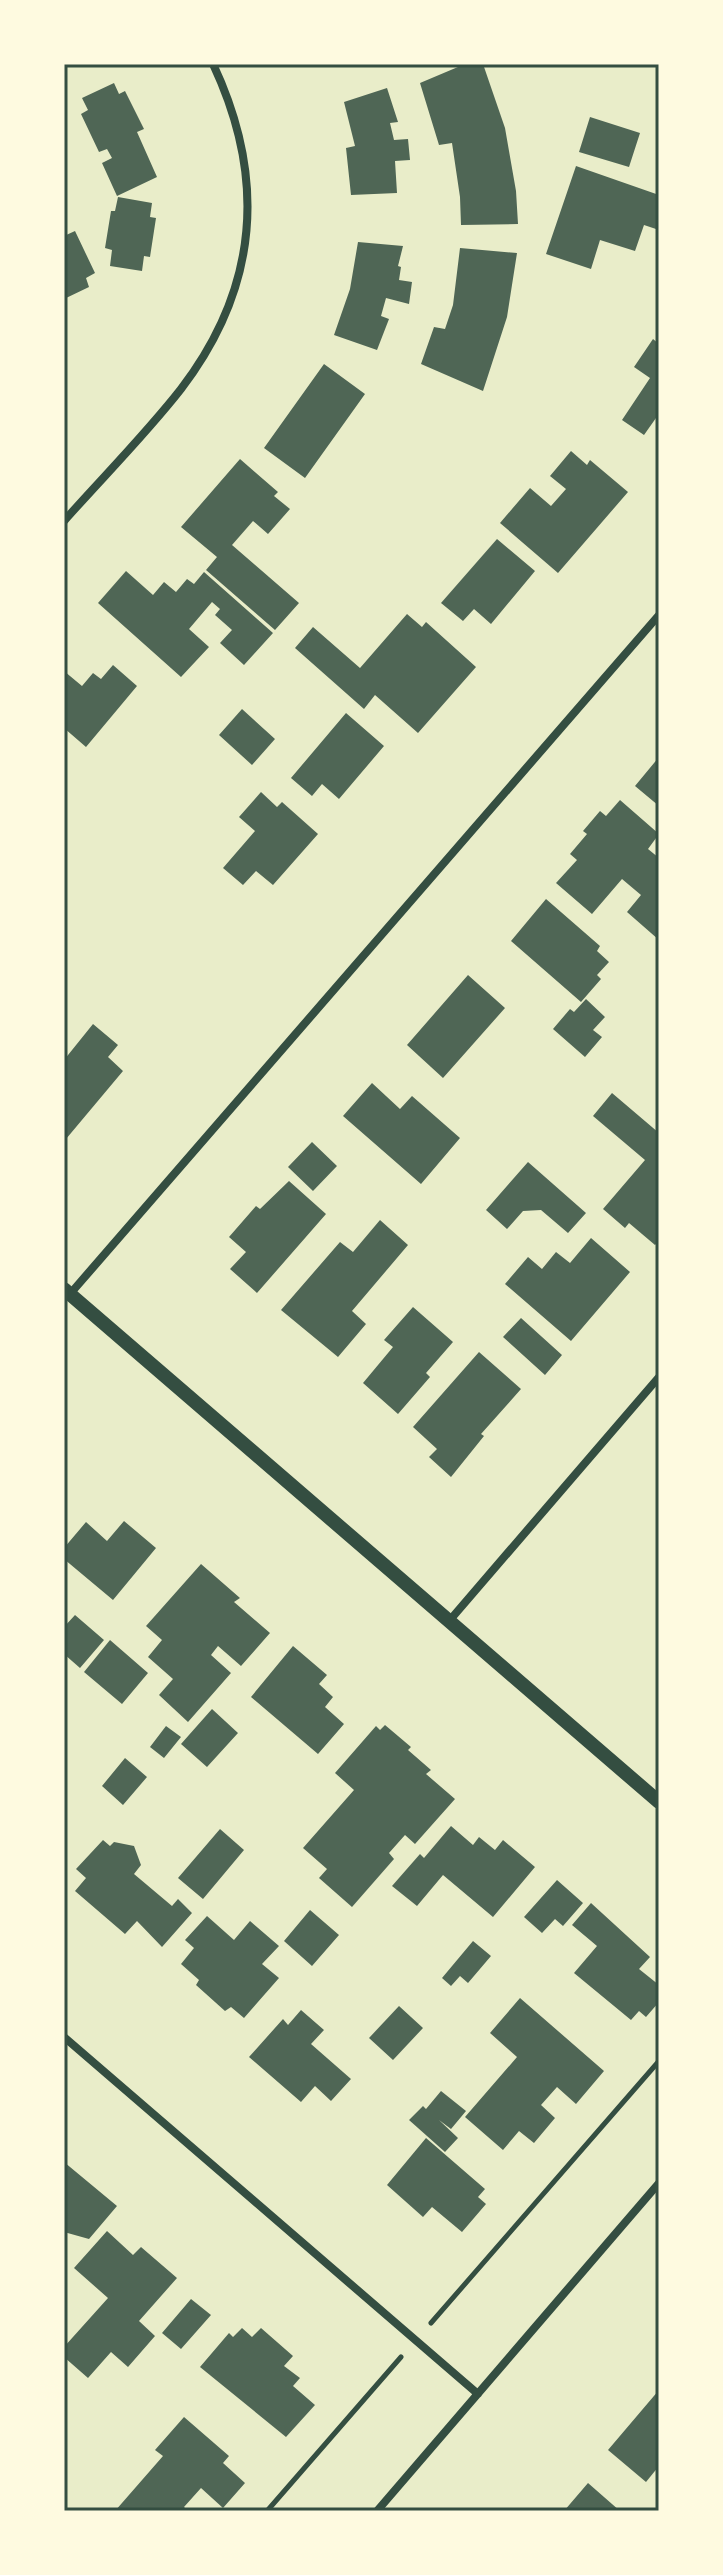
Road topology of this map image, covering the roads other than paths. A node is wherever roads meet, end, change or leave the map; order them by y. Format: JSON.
{"nodes":[{"id":1,"x":213,"y":64,"type":"edge"},
{"id":2,"x":64,"y":521,"type":"edge"},
{"id":3,"x":659,"y":615,"type":"edge"},
{"id":4,"x":67,"y":1292,"type":"edge"},
{"id":5,"x":659,"y":1377,"type":"edge"},
{"id":6,"x":450,"y":1620,"type":"junction"},
{"id":7,"x":659,"y":1802,"type":"edge"},
{"id":8,"x":64,"y":2037,"type":"edge"},
{"id":9,"x":659,"y":2183,"type":"edge"},
{"id":10,"x":478,"y":2394,"type":"junction"},
{"id":11,"x":377,"y":2511,"type":"edge"}],
"edges":[{"from":1,"to":2,"type":"street"},
{"from":3,"to":4,"type":"street"},
{"from":4,"to":6,"type":"street"},
{"from":5,"to":6,"type":"street"},
{"from":6,"to":7,"type":"street"},
{"from":8,"to":10,"type":"street"},
{"from":9,"to":10,"type":"street"},
{"from":10,"to":11,"type":"street"}]}
